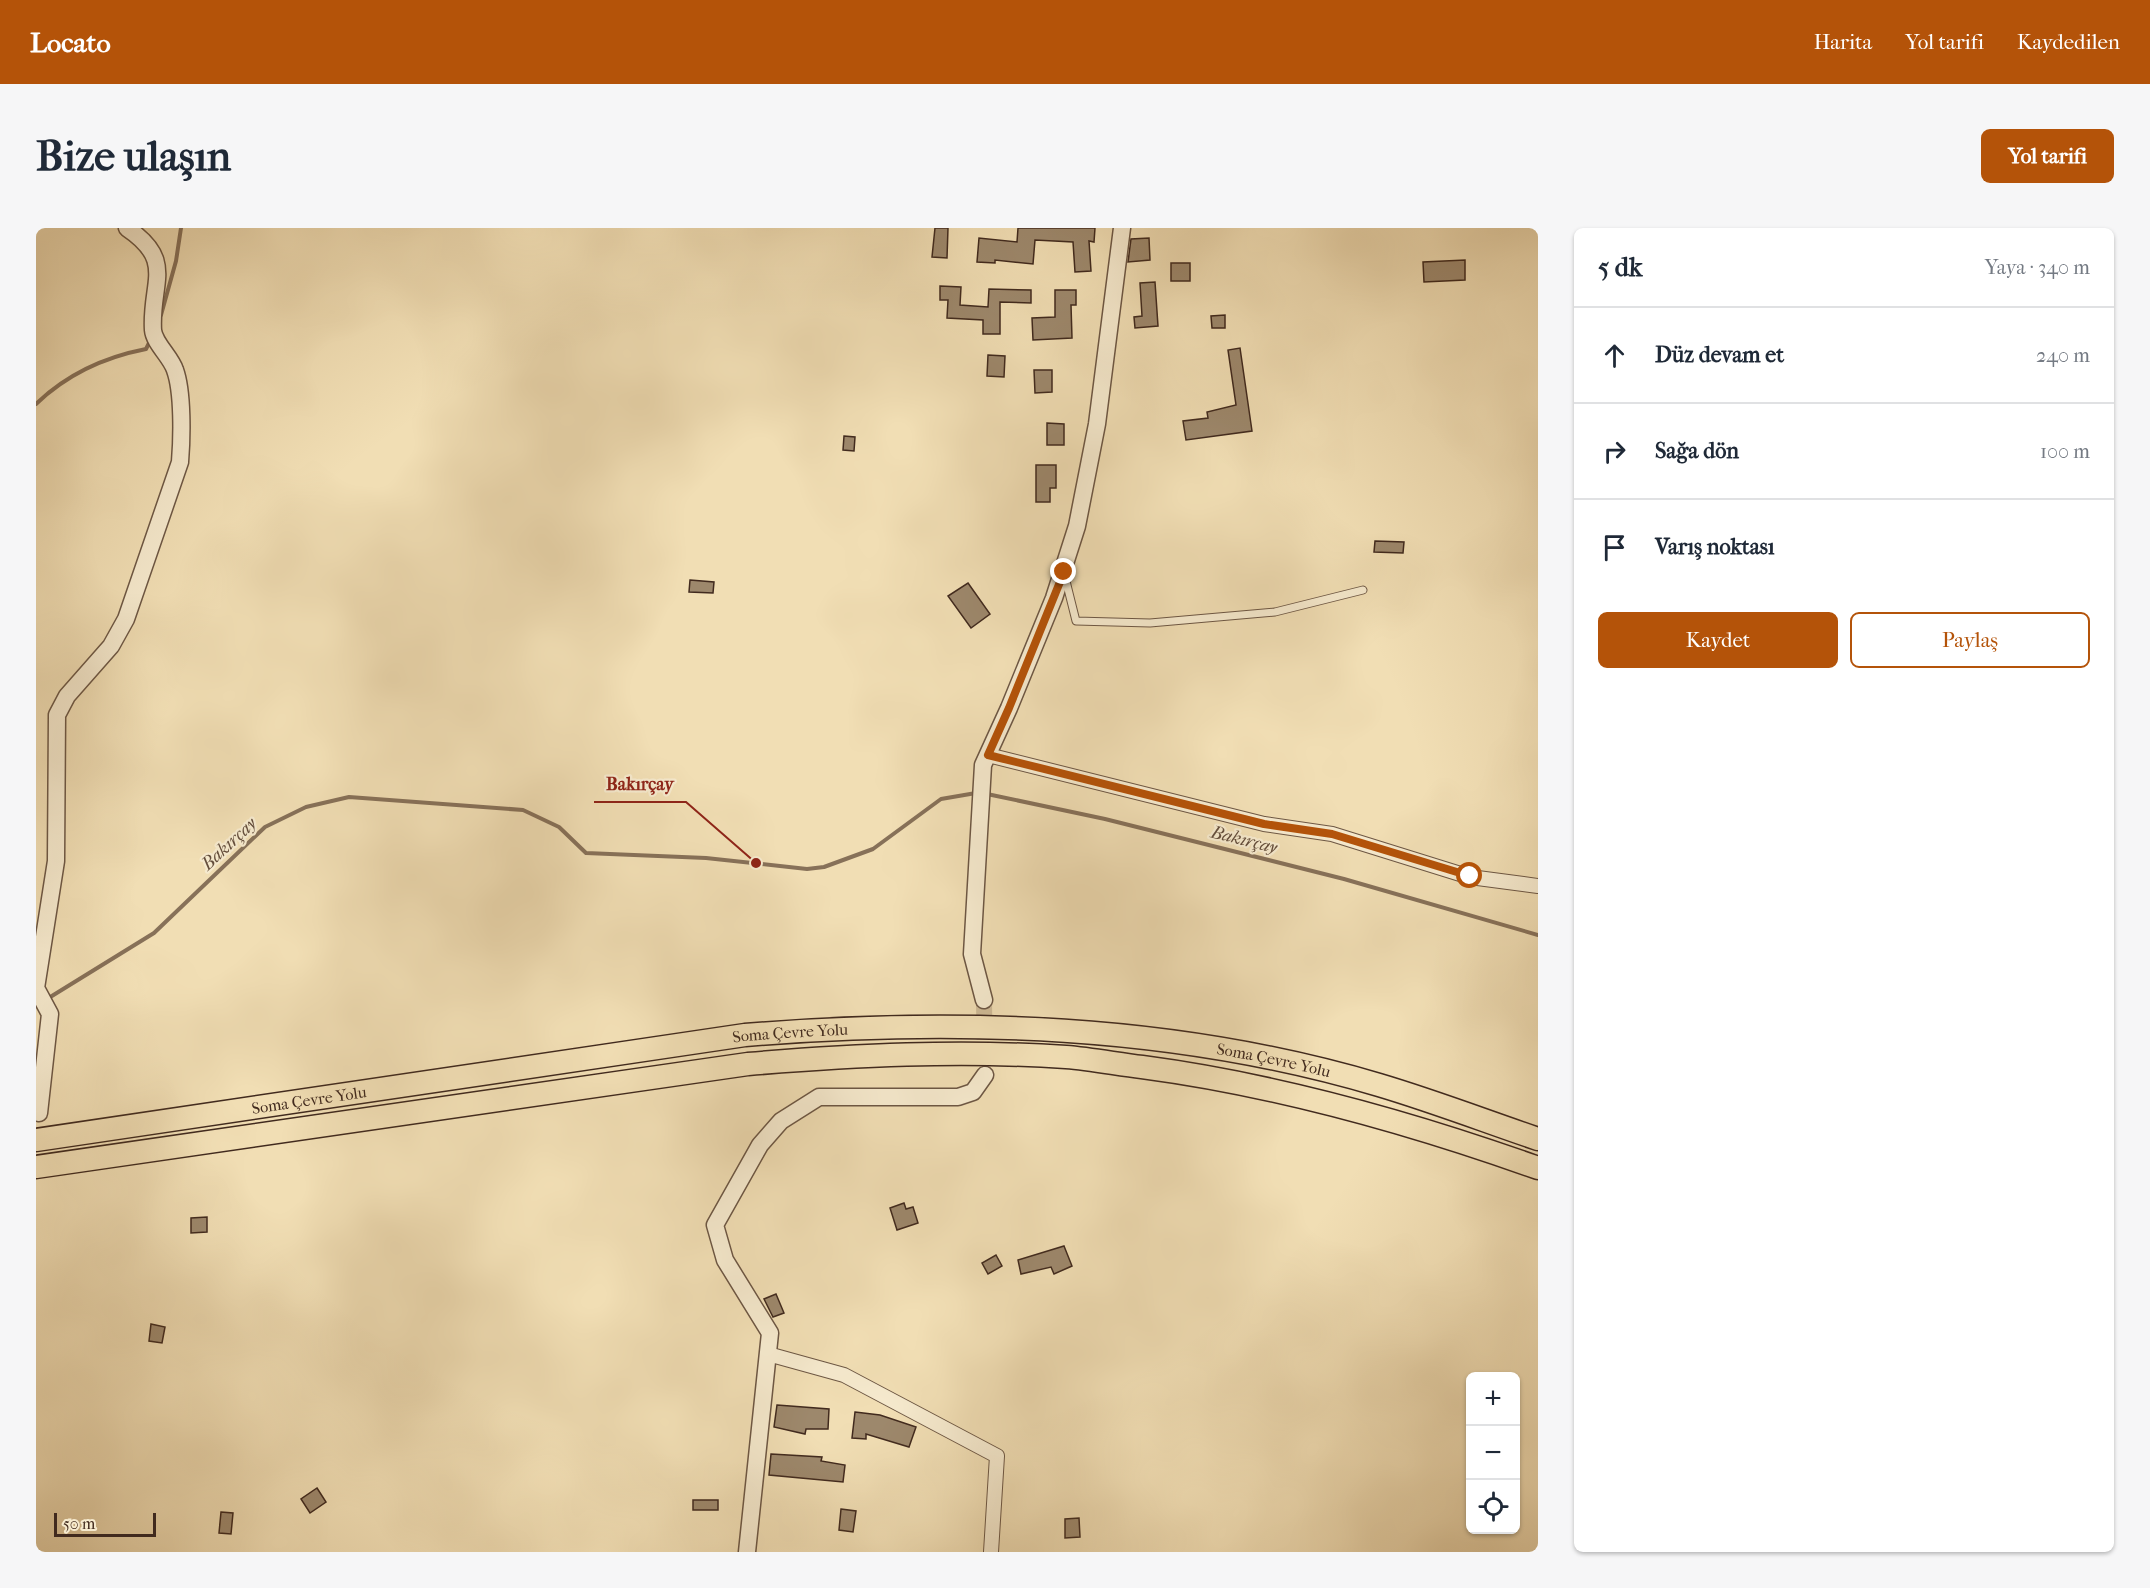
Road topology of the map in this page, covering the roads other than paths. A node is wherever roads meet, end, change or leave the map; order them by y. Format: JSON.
{"nodes":[{"id":1,"x":127,"y":228,"type":"edge"},
{"id":2,"x":1122,"y":228,"type":"edge"},
{"id":3,"x":1064,"y":572,"type":"junction"},
{"id":4,"x":1363,"y":590,"type":"dead end"},
{"id":5,"x":985,"y":760,"type":"junction"},
{"id":6,"x":1538,"y":885,"type":"edge"},
{"id":7,"x":36,"y":988,"type":"edge"},
{"id":8,"x":984,"y":1000,"type":"tunnel mouth"},
{"id":9,"x":985,"y":1075,"type":"dead end"},
{"id":10,"x":39,"y":1113,"type":"dead end"},
{"id":11,"x":1538,"y":1139,"type":"edge"},
{"id":12,"x":36,"y":1140,"type":"edge"},
{"id":13,"x":36,"y":1167,"type":"edge"},
{"id":14,"x":1538,"y":1168,"type":"edge"},
{"id":15,"x":768,"y":1354,"type":"junction"},
{"id":16,"x":747,"y":1552,"type":"edge"},
{"id":17,"x":991,"y":1552,"type":"edge"}],
"edges":[{"from":1,"to":7,"type":"street"},
{"from":2,"to":3,"type":"street"},
{"from":3,"to":4,"type":"lane"},
{"from":3,"to":5,"type":"street"},
{"from":5,"to":6,"type":"street"},
{"from":5,"to":8,"type":"street"},
{"from":7,"to":10,"type":"street"},
{"from":9,"to":15,"type":"street"},
{"from":11,"to":12,"type":"highway","name":"Soma Çevre Yolu"},
{"from":13,"to":14,"type":"highway","name":"Soma Çevre Yolu"},
{"from":15,"to":16,"type":"street"},
{"from":15,"to":17,"type":"street"}]}
